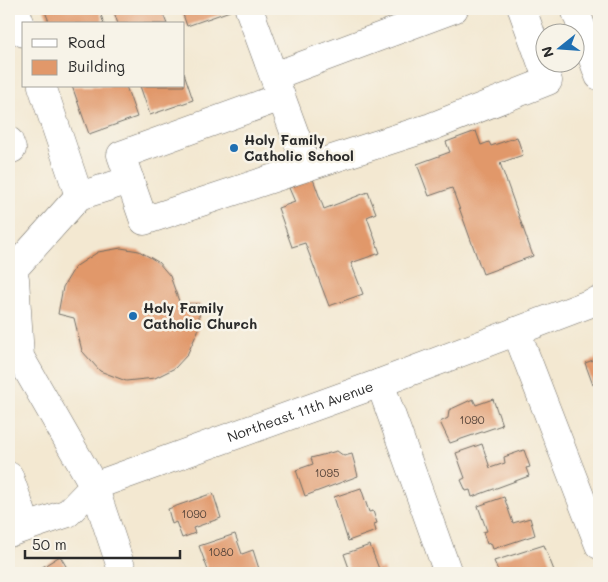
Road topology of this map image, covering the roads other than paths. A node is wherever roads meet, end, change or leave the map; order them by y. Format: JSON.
{"nodes":[{"id":1,"x":16,"y":9,"type":"edge"},
{"id":2,"x":249,"y":9,"type":"edge"},
{"id":3,"x":454,"y":9,"type":"edge"},
{"id":4,"x":522,"y":9,"type":"edge"},
{"id":5,"x":576,"y":9,"type":"edge"},
{"id":6,"x":22,"y":27,"type":"edge"},
{"id":7,"x":599,"y":76,"type":"edge"},
{"id":8,"x":278,"y":86,"type":"junction"},
{"id":9,"x":43,"y":88,"type":"edge"},
{"id":10,"x":307,"y":167,"type":"junction"},
{"id":11,"x":130,"y":180,"type":"junction"},
{"id":12,"x":79,"y":196,"type":"junction"},
{"id":13,"x":10,"y":266,"type":"edge"},
{"id":14,"x":599,"y":300,"type":"edge"},
{"id":15,"x":516,"y":331,"type":"junction"},
{"id":16,"x":380,"y":383,"type":"junction"},
{"id":17,"x":9,"y":476,"type":"edge"},
{"id":18,"x":94,"y":486,"type":"junction"},
{"id":19,"x":18,"y":530,"type":"edge"},
{"id":20,"x":599,"y":545,"type":"edge"},
{"id":21,"x":123,"y":573,"type":"edge"},
{"id":22,"x":448,"y":573,"type":"edge"}],
"edges":[{"from":1,"to":6,"type":"street"},
{"from":2,"to":8,"type":"street"},
{"from":3,"to":8,"type":"street"},
{"from":4,"to":10,"type":"street"},
{"from":5,"to":7,"type":"street"},
{"from":8,"to":10,"type":"street"},
{"from":8,"to":11,"type":"street"},
{"from":9,"to":12,"type":"street"},
{"from":10,"to":11,"type":"street"},
{"from":11,"to":12,"type":"street"},
{"from":12,"to":13,"type":"street"},
{"from":13,"to":18,"type":"street"},
{"from":14,"to":15,"type":"street","name":"Northeast 11th Avenue"},
{"from":15,"to":16,"type":"street","name":"Northeast 11th Avenue"},
{"from":15,"to":20,"type":"street"},
{"from":16,"to":18,"type":"street","name":"Northeast 11th Avenue"},
{"from":16,"to":22,"type":"street"},
{"from":17,"to":19,"type":"street"},
{"from":18,"to":19,"type":"street","name":"Northeast 11th Avenue"},
{"from":18,"to":21,"type":"street"}]}
